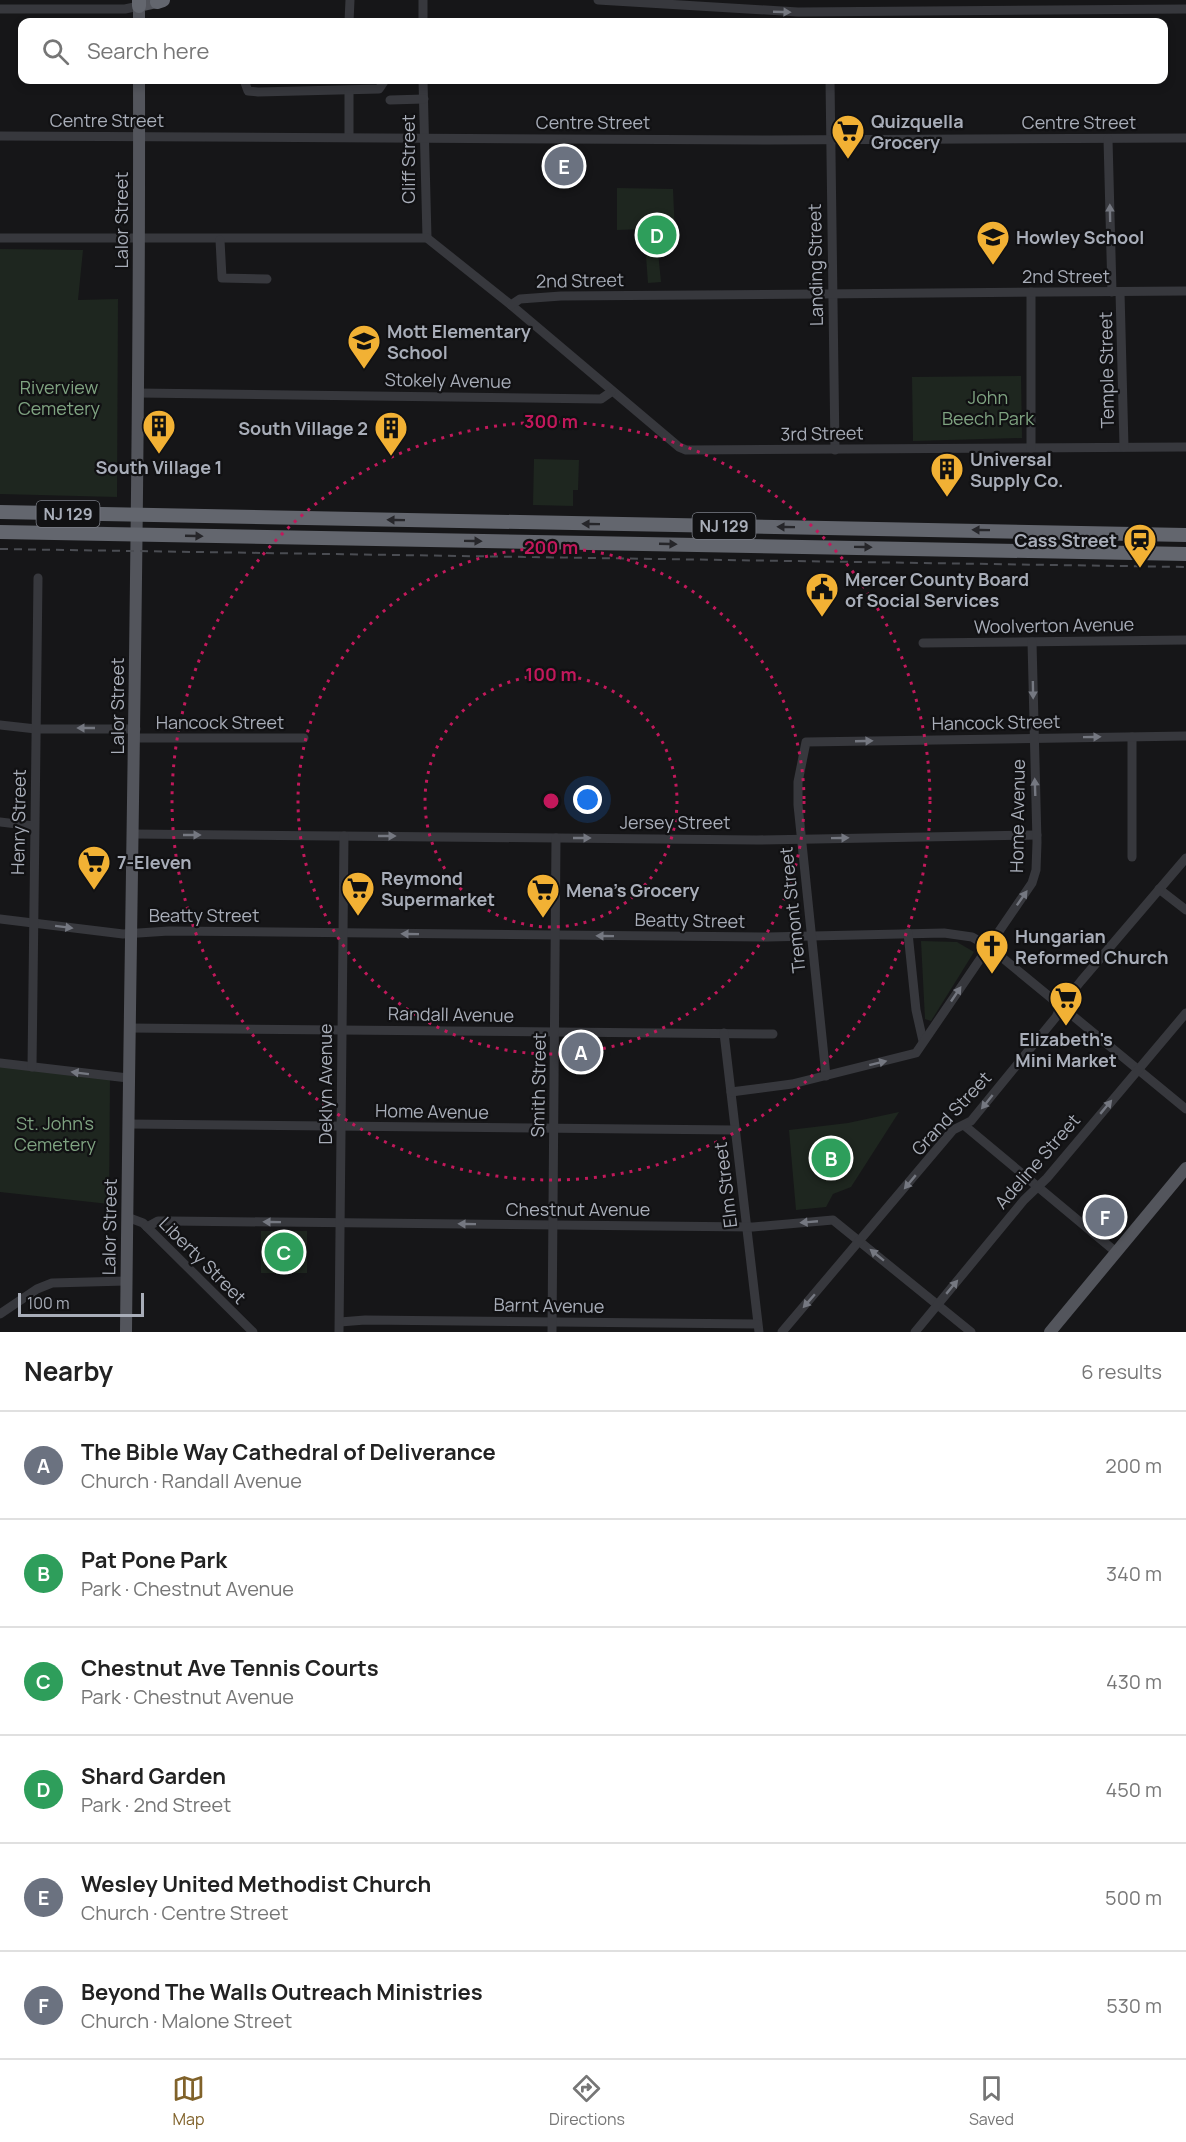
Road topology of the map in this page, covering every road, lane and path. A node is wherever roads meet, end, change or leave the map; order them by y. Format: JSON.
{"nodes":[{"id":1,"x":350,"y":0,"type":"edge"},
{"id":2,"x":423,"y":0,"type":"edge"},
{"id":3,"x":598,"y":0,"type":"edge"},
{"id":4,"x":162,"y":1,"type":"edge"},
{"id":5,"x":139,"y":3,"type":"edge"},
{"id":6,"x":0,"y":9,"type":"edge"},
{"id":7,"x":1186,"y":9,"type":"edge"},
{"id":8,"x":349,"y":18,"type":"edge"},
{"id":9,"x":423,"y":18,"type":"edge"},
{"id":10,"x":829,"y":18,"type":"edge"},
{"id":11,"x":139,"y":84,"type":"edge"},
{"id":12,"x":245,"y":84,"type":"edge"},
{"id":13,"x":314,"y":84,"type":"edge"},
{"id":14,"x":382,"y":84,"type":"edge"},
{"id":15,"x":423,"y":84,"type":"edge"},
{"id":16,"x":830,"y":84,"type":"edge"},
{"id":17,"x":349,"y":91,"type":"junction"},
{"id":18,"x":314,"y":92,"type":"junction"},
{"id":19,"x":424,"y":99,"type":"junction"},
{"id":20,"x":390,"y":100,"type":"dead end"},
{"id":21,"x":0,"y":136,"type":"edge"},
{"id":22,"x":139,"y":137,"type":"junction"},
{"id":23,"x":350,"y":137,"type":"junction"},
{"id":24,"x":424,"y":137,"type":"junction"},
{"id":25,"x":1186,"y":138,"type":"edge"},
{"id":26,"x":831,"y":139,"type":"junction"},
{"id":27,"x":1108,"y":139,"type":"junction"},
{"id":28,"x":0,"y":238,"type":"edge"},
{"id":29,"x":427,"y":238,"type":"junction"},
{"id":30,"x":139,"y":239,"type":"junction"},
{"id":31,"x":220,"y":240,"type":"junction"},
{"id":32,"x":267,"y":279,"type":"dead end"},
{"id":33,"x":1186,"y":291,"type":"edge"},
{"id":34,"x":1031,"y":292,"type":"junction"},
{"id":35,"x":1116,"y":292,"type":"junction"},
{"id":36,"x":832,"y":294,"type":"junction"},
{"id":37,"x":512,"y":305,"type":"junction"},
{"id":38,"x":611,"y":392,"type":"junction"},
{"id":39,"x":138,"y":393,"type":"junction"},
{"id":40,"x":1124,"y":447,"type":"junction"},
{"id":41,"x":1186,"y":447,"type":"edge"},
{"id":42,"x":1031,"y":448,"type":"junction"},
{"id":43,"x":835,"y":450,"type":"junction"},
{"id":44,"x":0,"y":512,"type":"edge"},
{"id":45,"x":136,"y":515,"type":"junction"},
{"id":46,"x":0,"y":532,"type":"edge"},
{"id":47,"x":136,"y":535,"type":"junction"},
{"id":48,"x":1186,"y":535,"type":"edge"},
{"id":49,"x":1186,"y":554,"type":"edge"},
{"id":50,"x":38,"y":578,"type":"dead end"},
{"id":51,"x":1186,"y":640,"type":"edge"},
{"id":52,"x":1032,"y":642,"type":"junction"},
{"id":53,"x":922,"y":643,"type":"dead end"},
{"id":54,"x":0,"y":725,"type":"edge"},
{"id":55,"x":36,"y":729,"type":"junction"},
{"id":56,"x":136,"y":734,"type":"junction"},
{"id":57,"x":1186,"y":736,"type":"edge"},
{"id":58,"x":1132,"y":737,"type":"junction"},
{"id":59,"x":304,"y":738,"type":"dead end"},
{"id":60,"x":1034,"y":738,"type":"junction"},
{"id":61,"x":806,"y":742,"type":"joint"},
{"id":62,"x":0,"y":822,"type":"edge"},
{"id":63,"x":34,"y":826,"type":"junction"},
{"id":64,"x":133,"y":834,"type":"junction"},
{"id":65,"x":1037,"y":835,"type":"junction"},
{"id":66,"x":344,"y":836,"type":"junction"},
{"id":67,"x":556,"y":838,"type":"junction"},
{"id":68,"x":801,"y":838,"type":"junction"},
{"id":69,"x":1132,"y":857,"type":"dead end"},
{"id":70,"x":1186,"y":858,"type":"edge"},
{"id":71,"x":1159,"y":889,"type":"junction"},
{"id":72,"x":1186,"y":910,"type":"edge"},
{"id":73,"x":0,"y":919,"type":"edge"},
{"id":74,"x":34,"y":923,"type":"junction"},
{"id":75,"x":132,"y":932,"type":"junction"},
{"id":76,"x":343,"y":933,"type":"junction"},
{"id":77,"x":908,"y":933,"type":"junction"},
{"id":78,"x":555,"y":935,"type":"junction"},
{"id":79,"x":811,"y":935,"type":"junction"},
{"id":80,"x":988,"y":946,"type":"junction"},
{"id":81,"x":1061,"y":1006,"type":"junction"},
{"id":82,"x":1186,"y":1013,"type":"edge"},
{"id":83,"x":129,"y":1028,"type":"junction"},
{"id":84,"x":342,"y":1030,"type":"junction"},
{"id":85,"x":555,"y":1032,"type":"junction"},
{"id":86,"x":724,"y":1034,"type":"junction"},
{"id":87,"x":773,"y":1034,"type":"dead end"},
{"id":88,"x":923,"y":1041,"type":"junction"},
{"id":89,"x":0,"y":1063,"type":"edge"},
{"id":90,"x":32,"y":1067,"type":"junction"},
{"id":91,"x":1137,"y":1070,"type":"junction"},
{"id":92,"x":826,"y":1076,"type":"junction"},
{"id":93,"x":128,"y":1078,"type":"junction"},
{"id":94,"x":731,"y":1092,"type":"junction"},
{"id":95,"x":1186,"y":1108,"type":"edge"},
{"id":96,"x":128,"y":1124,"type":"junction"},
{"id":97,"x":341,"y":1126,"type":"junction"},
{"id":98,"x":964,"y":1126,"type":"junction"},
{"id":99,"x":554,"y":1129,"type":"junction"},
{"id":100,"x":735,"y":1130,"type":"junction"},
{"id":101,"x":1186,"y":1168,"type":"edge"},
{"id":102,"x":1037,"y":1187,"type":"junction"},
{"id":103,"x":127,"y":1217,"type":"junction"},
{"id":104,"x":340,"y":1223,"type":"junction"},
{"id":105,"x":553,"y":1225,"type":"junction"},
{"id":106,"x":147,"y":1227,"type":"junction"},
{"id":107,"x":746,"y":1227,"type":"junction"},
{"id":108,"x":860,"y":1241,"type":"junction"},
{"id":109,"x":1116,"y":1251,"type":"junction"},
{"id":110,"x":126,"y":1281,"type":"junction"},
{"id":111,"x":938,"y":1304,"type":"junction"},
{"id":112,"x":0,"y":1314,"type":"edge"},
{"id":113,"x":340,"y":1327,"type":"edge"},
{"id":114,"x":552,"y":1327,"type":"edge"},
{"id":115,"x":758,"y":1328,"type":"edge"},
{"id":116,"x":126,"y":1332,"type":"edge"},
{"id":117,"x":253,"y":1332,"type":"edge"},
{"id":118,"x":782,"y":1332,"type":"edge"},
{"id":119,"x":915,"y":1332,"type":"edge"},
{"id":120,"x":971,"y":1332,"type":"edge"},
{"id":121,"x":1050,"y":1332,"type":"edge"}],
"edges":[{"from":1,"to":8,"type":"street"},
{"from":2,"to":9,"type":"street"},
{"from":3,"to":10,"type":"street","one_way":true},
{"from":4,"to":5,"type":"main road"},
{"from":5,"to":6,"type":"street"},
{"from":7,"to":10,"type":"street"},
{"from":11,"to":22,"type":"main road","name":"Lalor Street"},
{"from":12,"to":18,"type":"street"},
{"from":13,"to":18,"type":"street"},
{"from":14,"to":17,"type":"street"},
{"from":15,"to":19,"type":"street","name":"Cliff Street"},
{"from":16,"to":26,"type":"street","name":"Landing Street"},
{"from":17,"to":18,"type":"street"},
{"from":17,"to":23,"type":"street"},
{"from":19,"to":20,"type":"street"},
{"from":19,"to":24,"type":"street","name":"Cliff Street"},
{"from":21,"to":22,"type":"street","name":"Centre Street"},
{"from":22,"to":23,"type":"street","name":"Centre Street"},
{"from":22,"to":30,"type":"main road","name":"Lalor Street"},
{"from":23,"to":24,"type":"street","name":"Centre Street"},
{"from":24,"to":26,"type":"street","name":"Centre Street"},
{"from":24,"to":29,"type":"street","name":"Cliff Street"},
{"from":25,"to":27,"type":"street","name":"Centre Street"},
{"from":26,"to":27,"type":"street","name":"Centre Street"},
{"from":26,"to":36,"type":"street","name":"Landing Street"},
{"from":35,"to":27,"type":"street","name":"Temple Street","one_way":true},
{"from":28,"to":30,"type":"street"},
{"from":29,"to":31,"type":"street"},
{"from":29,"to":37,"type":"street"},
{"from":30,"to":31,"type":"street"},
{"from":30,"to":39,"type":"main road","name":"Lalor Street"},
{"from":31,"to":32,"type":"street"},
{"from":33,"to":35,"type":"street","name":"2nd Street"},
{"from":34,"to":35,"type":"street","name":"2nd Street"},
{"from":34,"to":36,"type":"street","name":"2nd Street"},
{"from":34,"to":42,"type":"street"},
{"from":35,"to":40,"type":"street","name":"Temple Street"},
{"from":36,"to":37,"type":"street","name":"2nd Street"},
{"from":36,"to":43,"type":"street","name":"Landing Street"},
{"from":37,"to":38,"type":"street","name":"3rd Street"},
{"from":38,"to":39,"type":"street","name":"Stokely Avenue"},
{"from":38,"to":43,"type":"street","name":"3rd Street"},
{"from":39,"to":45,"type":"main road","name":"Lalor Street"},
{"from":40,"to":41,"type":"street","name":"3rd Street"},
{"from":40,"to":42,"type":"street","name":"3rd Street"},
{"from":42,"to":43,"type":"street","name":"3rd Street"},
{"from":44,"to":45,"type":"highway","number":"NJ 129"},
{"from":45,"to":47,"type":"main road","name":"Lalor Street"},
{"from":48,"to":45,"type":"highway","number":"NJ 129","one_way":true},
{"from":46,"to":47,"type":"highway","number":"NJ 129"},
{"from":47,"to":49,"type":"highway","number":"NJ 129","one_way":true},
{"from":47,"to":56,"type":"main road","name":"Lalor Street"},
{"from":50,"to":55,"type":"street","name":"Henry Street"},
{"from":51,"to":52,"type":"street","name":"Woolverton Avenue"},
{"from":52,"to":53,"type":"street","name":"Woolverton Avenue"},
{"from":52,"to":60,"type":"street","name":"Home Avenue","one_way":true},
{"from":54,"to":55,"type":"street","name":"Hancock Street"},
{"from":56,"to":55,"type":"street","name":"Hancock Street","one_way":true},
{"from":55,"to":63,"type":"street","name":"Henry Street"},
{"from":56,"to":59,"type":"street","name":"Hancock Street"},
{"from":56,"to":64,"type":"main road","name":"Lalor Street"},
{"from":57,"to":58,"type":"street","name":"Hancock Street"},
{"from":60,"to":58,"type":"street","name":"Hancock Street","one_way":true},
{"from":58,"to":69,"type":"street"},
{"from":61,"to":60,"type":"street","name":"Hancock Street","one_way":true},
{"from":65,"to":60,"type":"street","name":"Home Avenue","one_way":true},
{"from":61,"to":68,"type":"street","name":"Tremont Street"},
{"from":62,"to":63,"type":"street"},
{"from":63,"to":74,"type":"street","name":"Henry Street"},
{"from":64,"to":66,"type":"street","name":"Jersey Street","one_way":true},
{"from":64,"to":75,"type":"main road","name":"Lalor Street"},
{"from":68,"to":65,"type":"street","name":"Jersey Street","one_way":true},
{"from":80,"to":65,"type":"street","name":"Home Avenue","one_way":true},
{"from":66,"to":67,"type":"street","name":"Jersey Street","one_way":true},
{"from":66,"to":76,"type":"street","name":"Deklyn Avenue"},
{"from":67,"to":68,"type":"street","name":"Jersey Street","one_way":true},
{"from":67,"to":78,"type":"street","name":"Smith Street"},
{"from":68,"to":79,"type":"street","name":"Tremont Street"},
{"from":70,"to":71,"type":"street","name":"Grand Street"},
{"from":71,"to":72,"type":"street"},
{"from":71,"to":81,"type":"street","name":"Grand Street"},
{"from":73,"to":74,"type":"street","name":"Beatty Street"},
{"from":74,"to":75,"type":"street","name":"Beatty Street","one_way":true},
{"from":74,"to":90,"type":"street","name":"Henry Street"},
{"from":75,"to":76,"type":"street","name":"Beatty Street"},
{"from":75,"to":83,"type":"main road","name":"Lalor Street"},
{"from":78,"to":76,"type":"street","name":"Beatty Street","one_way":true},
{"from":76,"to":84,"type":"street","name":"Deklyn Avenue"},
{"from":77,"to":79,"type":"street","name":"Beatty Street"},
{"from":77,"to":80,"type":"street","name":"Beatty Street"},
{"from":77,"to":88,"type":"street"},
{"from":79,"to":78,"type":"street","name":"Beatty Street","one_way":true},
{"from":78,"to":85,"type":"street","name":"Smith Street"},
{"from":79,"to":92,"type":"street","name":"Tremont Street"},
{"from":80,"to":81,"type":"street","name":"Beatty Street"},
{"from":88,"to":80,"type":"street","name":"Home Avenue","one_way":true},
{"from":81,"to":91,"type":"street","name":"Beatty Street"},
{"from":81,"to":98,"type":"street","name":"Grand Street","one_way":true},
{"from":82,"to":91,"type":"street","name":"Adeline Street"},
{"from":83,"to":84,"type":"street","name":"Randall Avenue"},
{"from":83,"to":93,"type":"main road","name":"Lalor Street"},
{"from":84,"to":85,"type":"street","name":"Randall Avenue"},
{"from":84,"to":97,"type":"street","name":"Deklyn Avenue"},
{"from":85,"to":86,"type":"street","name":"Randall Avenue"},
{"from":85,"to":99,"type":"street","name":"Smith Street"},
{"from":86,"to":87,"type":"street","name":"Randall Avenue"},
{"from":86,"to":94,"type":"street","name":"Elm Street"},
{"from":92,"to":88,"type":"street","name":"Home Avenue","one_way":true},
{"from":89,"to":90,"type":"street"},
{"from":93,"to":90,"type":"street","one_way":true},
{"from":91,"to":95,"type":"street","name":"Beatty Street"},
{"from":102,"to":91,"type":"street","name":"Adeline Street","one_way":true},
{"from":92,"to":94,"type":"street","name":"Home Avenue"},
{"from":93,"to":96,"type":"main road","name":"Lalor Street"},
{"from":94,"to":100,"type":"street","name":"Elm Street"},
{"from":96,"to":97,"type":"street","name":"Home Avenue"},
{"from":96,"to":103,"type":"main road","name":"Lalor Street"},
{"from":97,"to":99,"type":"street","name":"Home Avenue"},
{"from":97,"to":104,"type":"street","name":"Deklyn Avenue"},
{"from":98,"to":102,"type":"street"},
{"from":98,"to":108,"type":"street","name":"Grand Street","one_way":true},
{"from":99,"to":100,"type":"street","name":"Home Avenue"},
{"from":99,"to":105,"type":"street","name":"Smith Street"},
{"from":100,"to":107,"type":"street","name":"Elm Street"},
{"from":101,"to":109,"type":"main road"},
{"from":102,"to":109,"type":"street"},
{"from":111,"to":102,"type":"street","name":"Adeline Street","one_way":true},
{"from":103,"to":106,"type":"street","name":"Liberty Street"},
{"from":103,"to":110,"type":"main road","name":"Lalor Street"},
{"from":105,"to":104,"type":"street","name":"Chestnut Avenue","one_way":true},
{"from":104,"to":106,"type":"street","name":"Chestnut Avenue","one_way":true},
{"from":104,"to":113,"type":"street","name":"Deklyn Avenue"},
{"from":105,"to":107,"type":"street","name":"Chestnut Avenue"},
{"from":105,"to":114,"type":"street","name":"Smith Street"},
{"from":106,"to":117,"type":"street","name":"Liberty Street"},
{"from":108,"to":107,"type":"street","name":"Chestnut Avenue","one_way":true},
{"from":107,"to":115,"type":"street","name":"Elm Street"},
{"from":111,"to":108,"type":"street","name":"Chestnut Avenue","one_way":true},
{"from":108,"to":118,"type":"street","name":"Grand Street","one_way":true},
{"from":109,"to":121,"type":"main road"},
{"from":110,"to":112,"type":"street"},
{"from":110,"to":116,"type":"main road","name":"Lalor Street"},
{"from":111,"to":119,"type":"street","name":"Adeline Street"},
{"from":111,"to":120,"type":"street","name":"Chestnut Avenue"},
{"from":113,"to":114,"type":"street","name":"Barnt Avenue"},
{"from":114,"to":115,"type":"street","name":"Barnt Avenue"}]}
